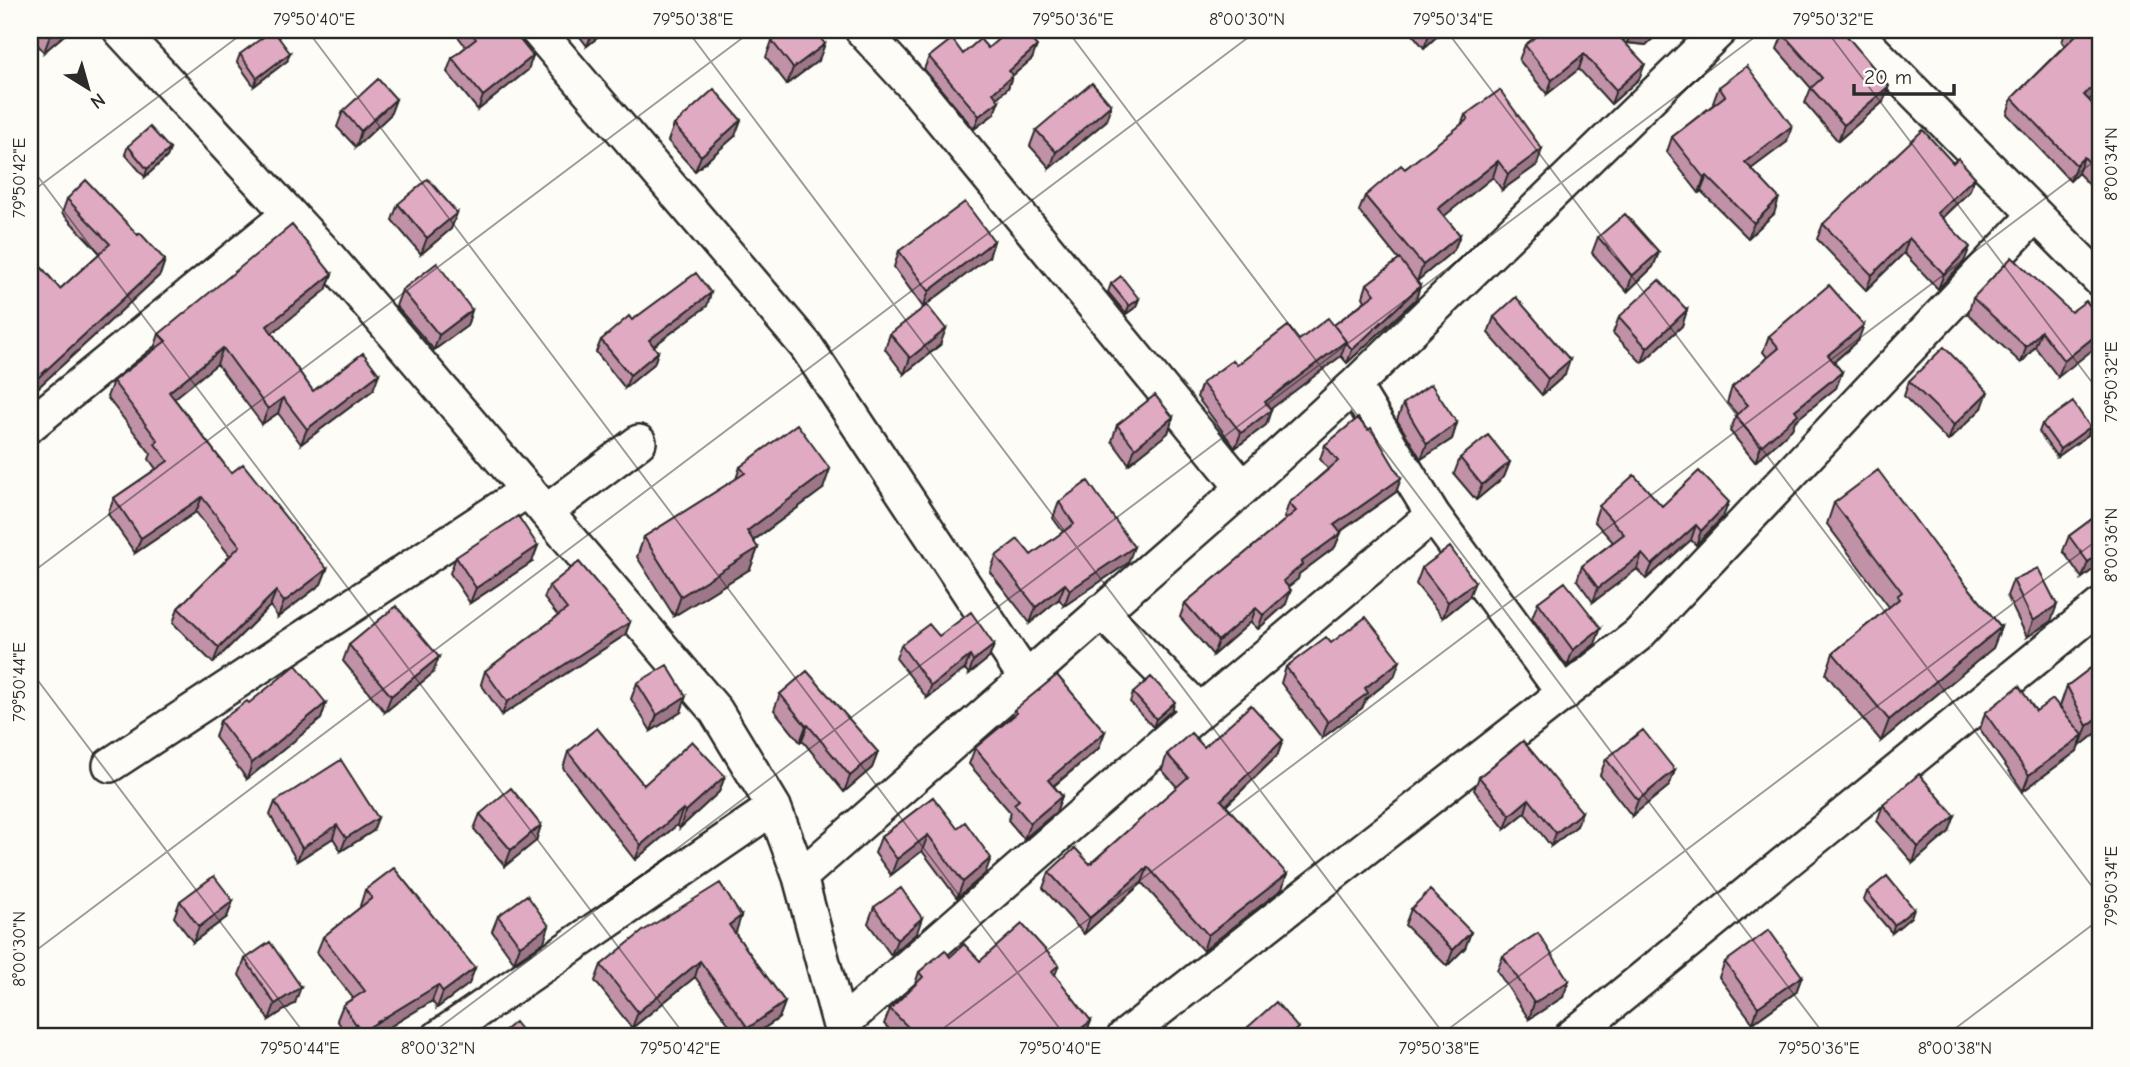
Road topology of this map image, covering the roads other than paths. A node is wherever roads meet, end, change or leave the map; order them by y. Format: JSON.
{"nodes":[{"id":1,"x":120,"y":30,"type":"edge"},
{"id":2,"x":537,"y":30,"type":"edge"},
{"id":3,"x":862,"y":30,"type":"edge"},
{"id":4,"x":1720,"y":30,"type":"edge"},
{"id":5,"x":1853,"y":30,"type":"edge"},
{"id":6,"x":289,"y":214,"type":"junction"},
{"id":7,"x":2034,"y":216,"type":"junction"},
{"id":8,"x":2100,"y":279,"type":"edge"},
{"id":9,"x":1354,"y":386,"type":"junction"},
{"id":10,"x":30,"y":425,"type":"edge"},
{"id":11,"x":639,"y":442,"type":"dead end"},
{"id":12,"x":1243,"y":488,"type":"junction"},
{"id":13,"x":537,"y":501,"type":"junction"},
{"id":14,"x":1433,"y":515,"type":"junction"},
{"id":15,"x":2100,"y":606,"type":"edge"},
{"id":16,"x":1101,"y":611,"type":"junction"},
{"id":17,"x":1025,"y":677,"type":"junction"},
{"id":18,"x":1564,"y":694,"type":"junction"},
{"id":19,"x":1200,"y":711,"type":"junction"},
{"id":20,"x":110,"y":765,"type":"dead end"},
{"id":21,"x":774,"y":807,"type":"junction"},
{"id":22,"x":800,"y":877,"type":"junction"},
{"id":23,"x":842,"y":1032,"type":"edge"},
{"id":24,"x":439,"y":1037,"type":"edge"},
{"id":25,"x":1124,"y":1037,"type":"edge"},
{"id":26,"x":1571,"y":1037,"type":"edge"}],
"edges":[{"from":1,"to":6,"type":"street"},
{"from":2,"to":17,"type":"street"},
{"from":3,"to":12,"type":"street"},
{"from":4,"to":9,"type":"street"},
{"from":5,"to":7,"type":"street"},
{"from":6,"to":10,"type":"street"},
{"from":6,"to":13,"type":"street"},
{"from":7,"to":8,"type":"street"},
{"from":7,"to":18,"type":"street"},
{"from":9,"to":12,"type":"street"},
{"from":9,"to":14,"type":"street"},
{"from":11,"to":13,"type":"street"},
{"from":12,"to":16,"type":"street"},
{"from":13,"to":20,"type":"street"},
{"from":13,"to":21,"type":"street"},
{"from":14,"to":18,"type":"street"},
{"from":14,"to":19,"type":"street"},
{"from":15,"to":26,"type":"street"},
{"from":16,"to":17,"type":"street"},
{"from":16,"to":19,"type":"street"},
{"from":17,"to":22,"type":"street"},
{"from":18,"to":25,"type":"street"},
{"from":19,"to":23,"type":"street"},
{"from":21,"to":22,"type":"street"},
{"from":21,"to":24,"type":"street"},
{"from":22,"to":23,"type":"street"}]}
